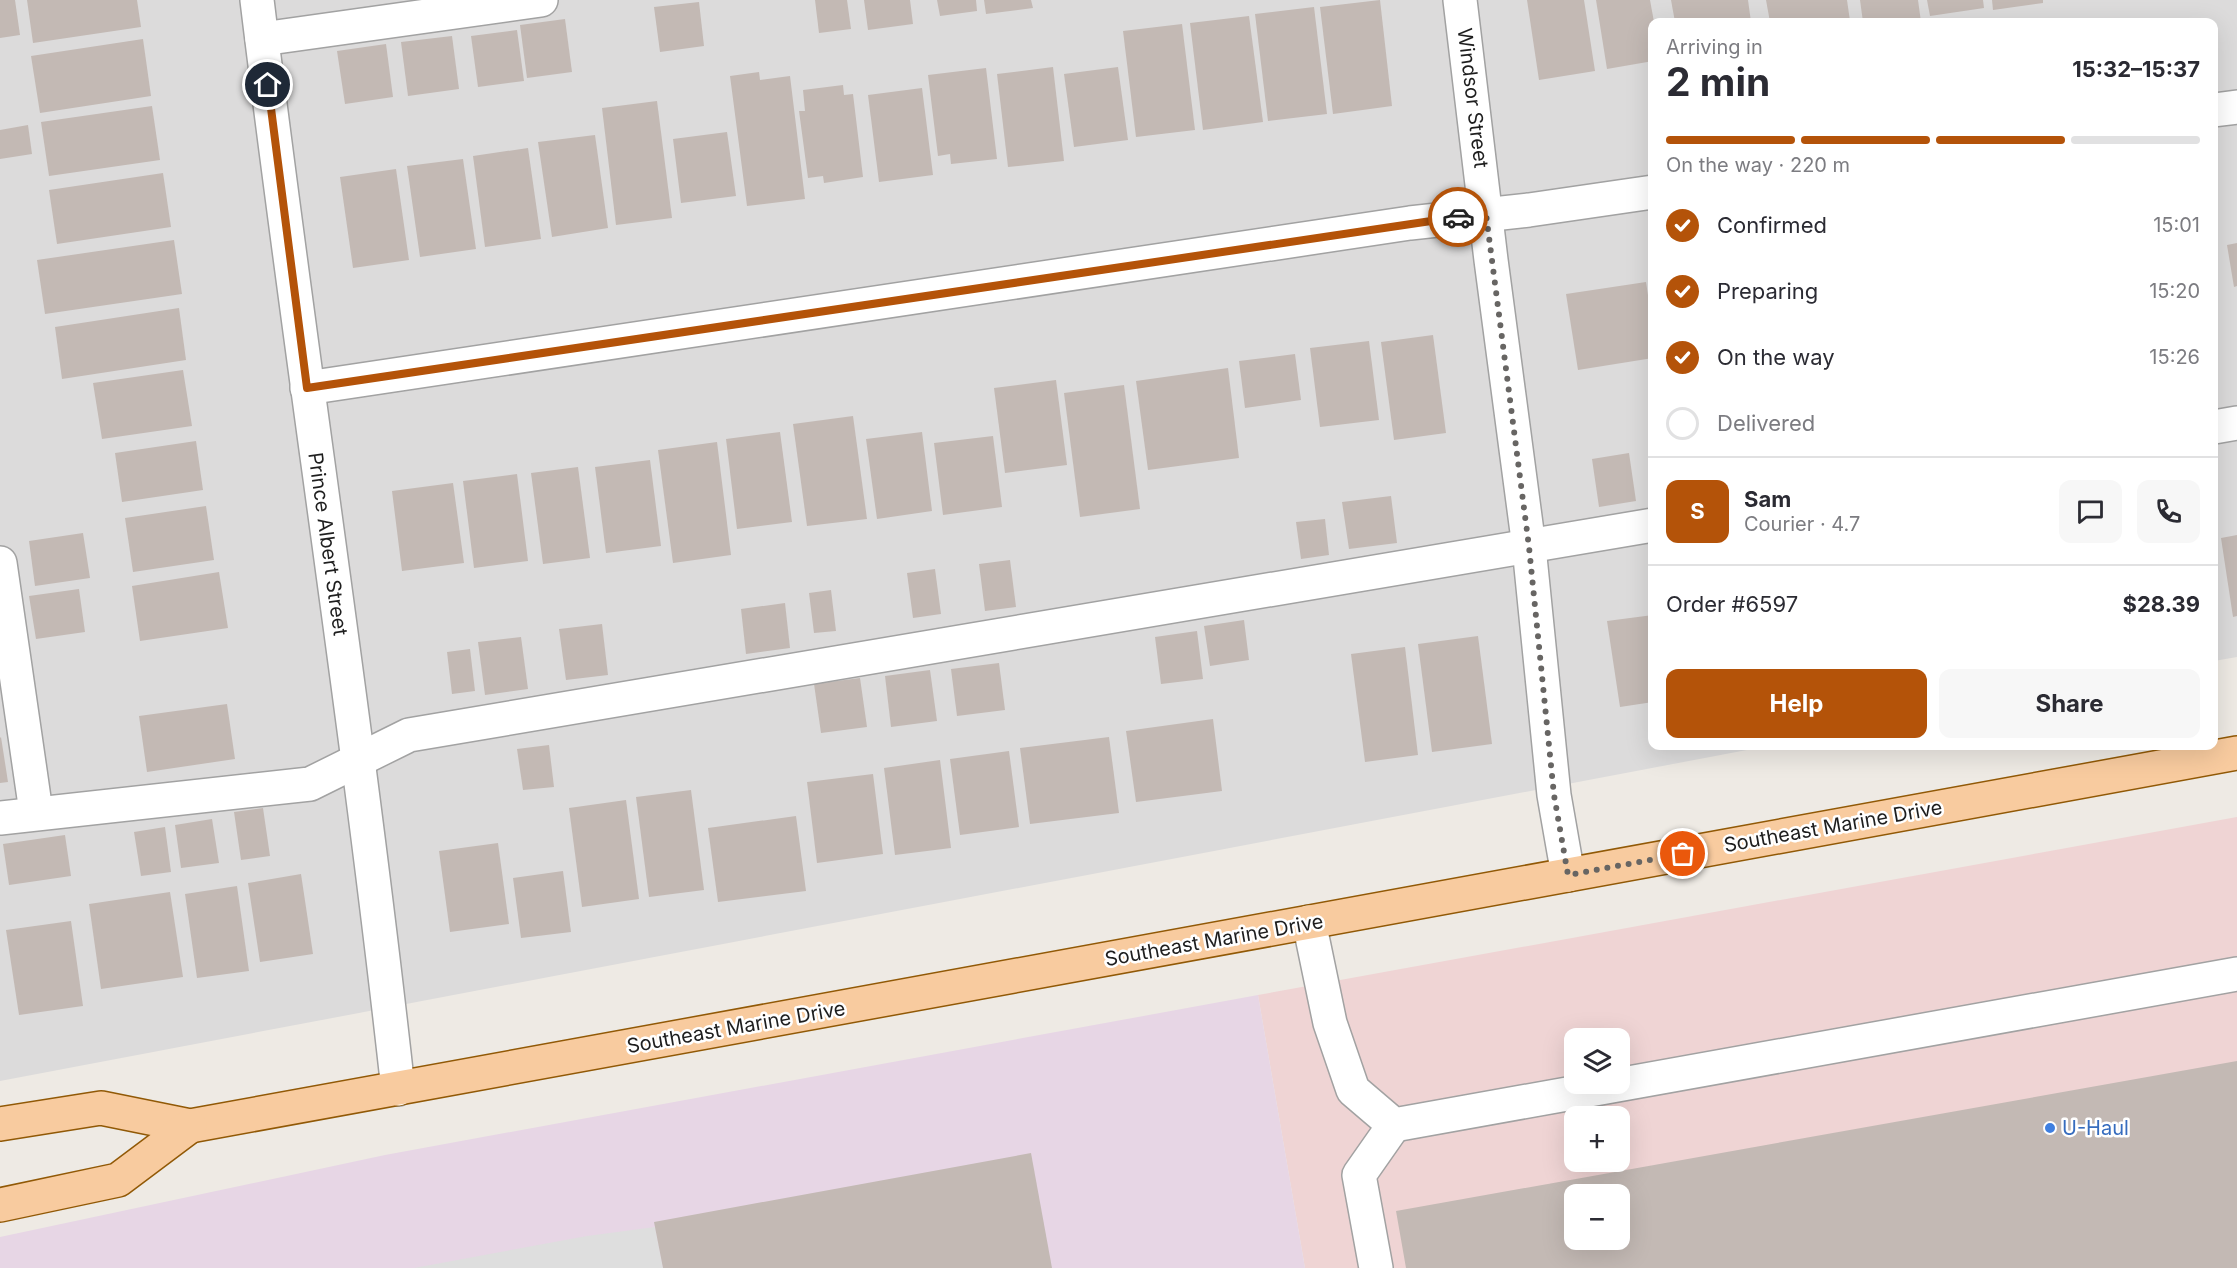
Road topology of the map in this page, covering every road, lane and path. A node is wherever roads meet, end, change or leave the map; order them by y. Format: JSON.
{"nodes":[{"id":1,"x":257,"y":0,"type":"edge"},
{"id":2,"x":541,"y":0,"type":"edge"},
{"id":3,"x":1460,"y":0,"type":"edge"},
{"id":4,"x":262,"y":39,"type":"junction"},
{"id":5,"x":2237,"y":107,"type":"edge"},
{"id":6,"x":2218,"y":109,"type":"edge"},
{"id":7,"x":1648,"y":193,"type":"edge"},
{"id":8,"x":1486,"y":214,"type":"junction"},
{"id":9,"x":307,"y":388,"type":"junction"},
{"id":10,"x":2237,"y":423,"type":"edge"},
{"id":11,"x":2218,"y":426,"type":"edge"},
{"id":12,"x":1648,"y":526,"type":"edge"},
{"id":13,"x":1529,"y":547,"type":"junction"},
{"id":14,"x":0,"y":563,"type":"edge"},
{"id":15,"x":2237,"y":753,"type":"edge"},
{"id":16,"x":358,"y":759,"type":"junction"},
{"id":17,"x":36,"y":812,"type":"junction"},
{"id":18,"x":0,"y":818,"type":"edge"},
{"id":19,"x":1568,"y":875,"type":"junction"},
{"id":20,"x":1309,"y":922,"type":"junction"},
{"id":21,"x":2237,"y":974,"type":"edge"},
{"id":22,"x":398,"y":1089,"type":"junction"},
{"id":23,"x":0,"y":1124,"type":"edge"},
{"id":24,"x":1394,"y":1125,"type":"junction"},
{"id":25,"x":190,"y":1126,"type":"junction"},
{"id":26,"x":0,"y":1205,"type":"edge"},
{"id":27,"x":1376,"y":1268,"type":"edge"}],
"edges":[{"from":1,"to":4,"type":"street","name":"Prince Albert Street"},
{"from":2,"to":4,"type":"street"},
{"from":3,"to":8,"type":"street","name":"Windsor Street"},
{"from":4,"to":9,"type":"street","name":"Prince Albert Street"},
{"from":5,"to":6,"type":"street"},
{"from":7,"to":8,"type":"street"},
{"from":8,"to":9,"type":"street"},
{"from":8,"to":13,"type":"street","name":"Windsor Street"},
{"from":9,"to":16,"type":"street","name":"Prince Albert Street"},
{"from":10,"to":11,"type":"street"},
{"from":12,"to":13,"type":"street"},
{"from":13,"to":16,"type":"street"},
{"from":13,"to":19,"type":"street","name":"Windsor Street"},
{"from":14,"to":17,"type":"street"},
{"from":15,"to":19,"type":"main road","name":"Southeast Marine Drive"},
{"from":16,"to":17,"type":"street"},
{"from":16,"to":22,"type":"street","name":"Prince Albert Street"},
{"from":17,"to":18,"type":"street"},
{"from":19,"to":20,"type":"main road","name":"Southeast Marine Drive"},
{"from":20,"to":22,"type":"main road","name":"Southeast Marine Drive"},
{"from":20,"to":24,"type":"street"},
{"from":21,"to":24,"type":"street"},
{"from":22,"to":25,"type":"main road","name":"Southeast Marine Drive"},
{"from":23,"to":25,"type":"main road","name":"Southeast Marine Drive"},
{"from":24,"to":27,"type":"street"},
{"from":25,"to":26,"type":"main road","name":"Southeast Marine Drive"}]}
